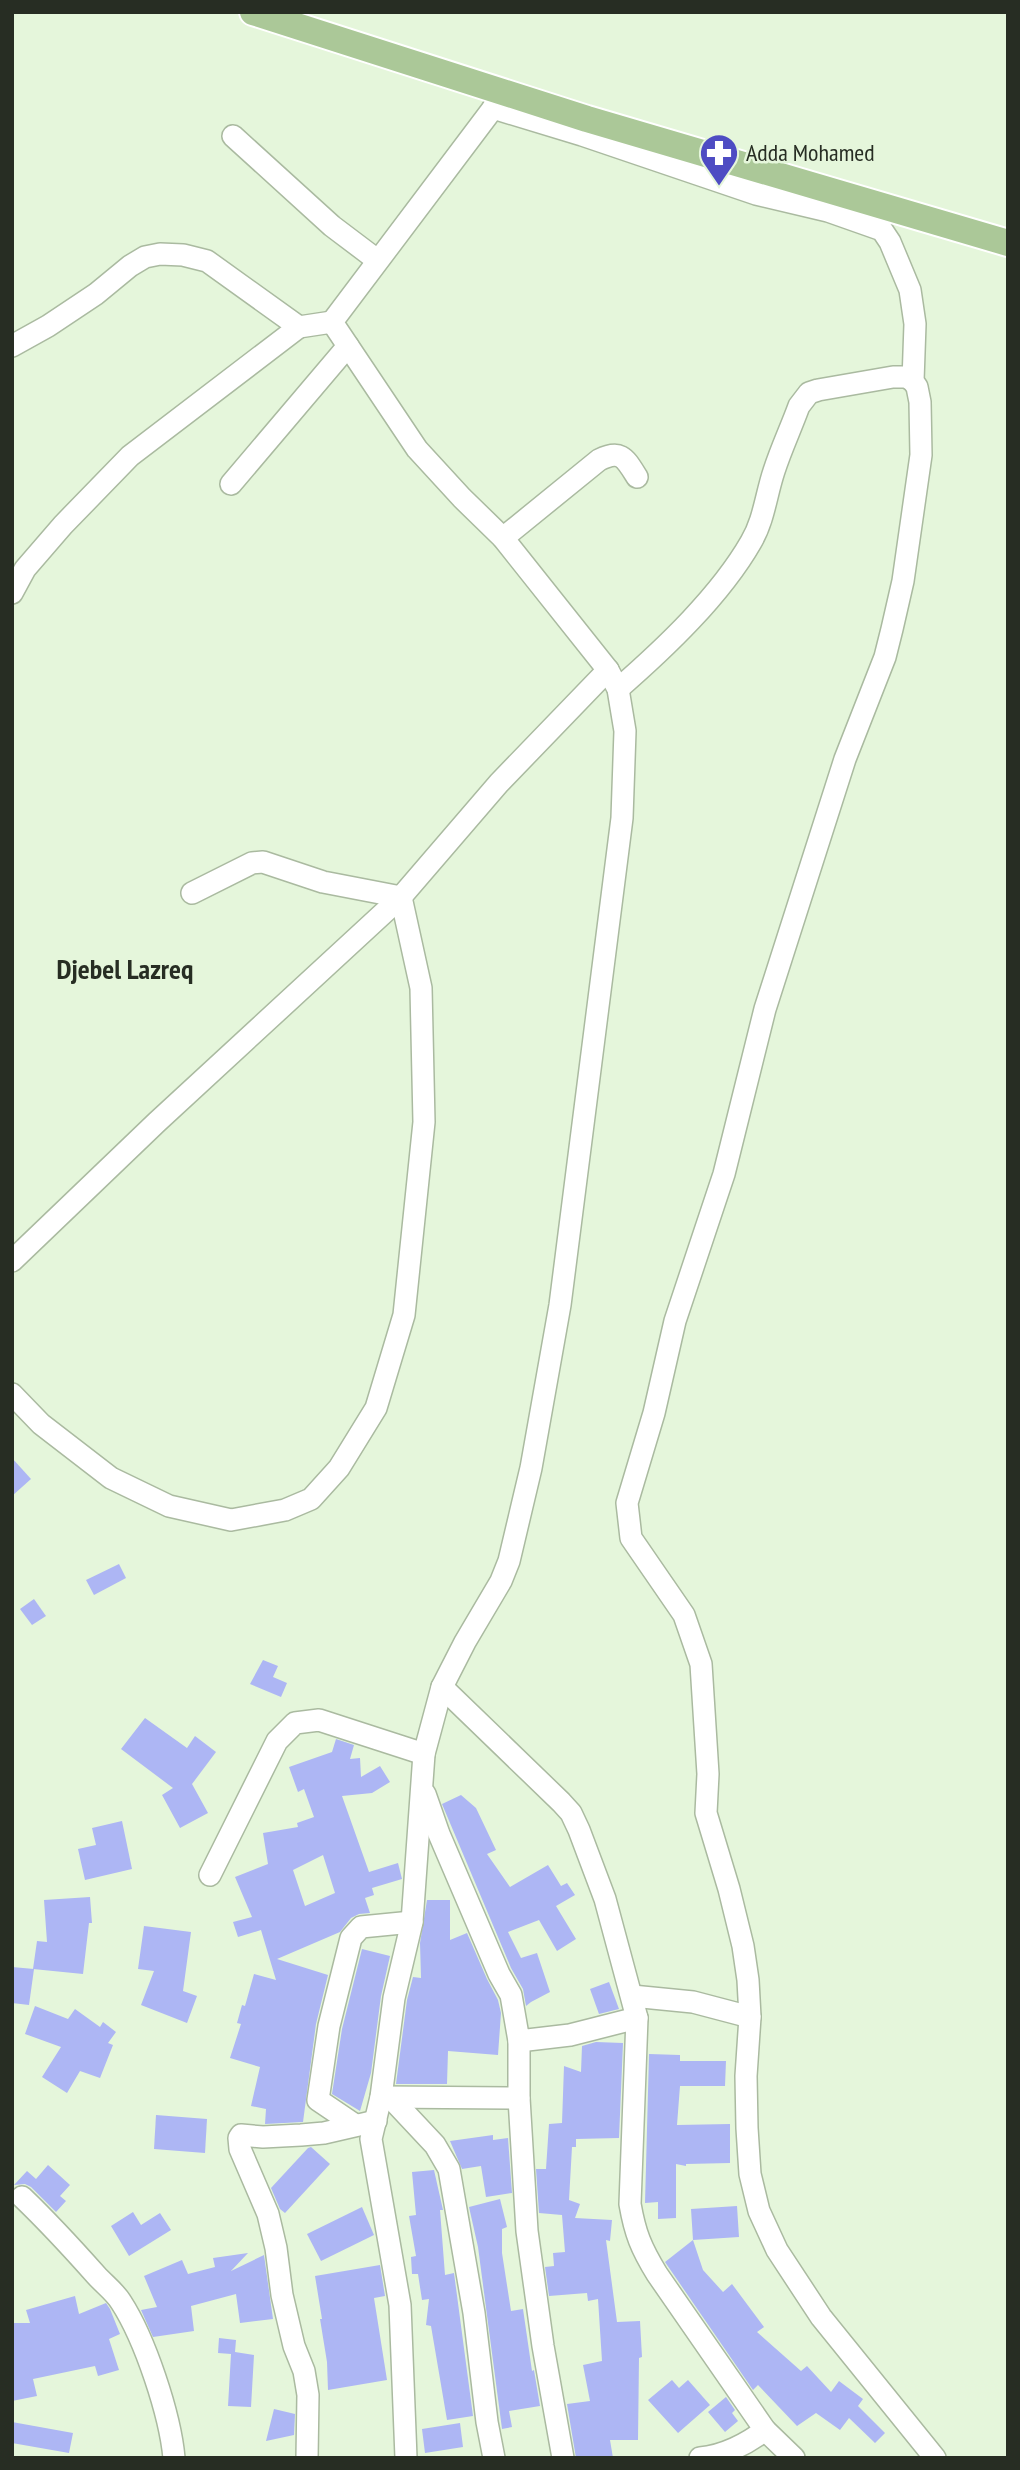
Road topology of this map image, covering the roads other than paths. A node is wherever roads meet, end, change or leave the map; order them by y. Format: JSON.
{"nodes":[{"id":1,"x":253,"y":12,"type":"edge"},
{"id":2,"x":499,"y":100,"type":"junction"},
{"id":3,"x":233,"y":136,"type":"dead end"},
{"id":4,"x":1002,"y":241,"type":"edge"},
{"id":5,"x":377,"y":260,"type":"junction"},
{"id":6,"x":332,"y":322,"type":"junction"},
{"id":7,"x":299,"y":327,"type":"junction"},
{"id":8,"x":12,"y":346,"type":"edge"},
{"id":9,"x":348,"y":346,"type":"junction"},
{"id":10,"x":912,"y":381,"type":"junction"},
{"id":11,"x":637,"y":477,"type":"dead end"},
{"id":12,"x":231,"y":484,"type":"dead end"},
{"id":13,"x":503,"y":538,"type":"junction"},
{"id":14,"x":12,"y":593,"type":"edge"},
{"id":15,"x":613,"y":679,"type":"junction"},
{"id":16,"x":192,"y":893,"type":"dead end"},
{"id":17,"x":401,"y":897,"type":"junction"},
{"id":18,"x":12,"y":1261,"type":"edge"},
{"id":19,"x":12,"y":1394,"type":"edge"},
{"id":20,"x":442,"y":1687,"type":"junction"},
{"id":21,"x":424,"y":1754,"type":"junction"},
{"id":22,"x":422,"y":1786,"type":"junction"},
{"id":23,"x":209,"y":1875,"type":"dead end"},
{"id":24,"x":412,"y":1922,"type":"junction"},
{"id":25,"x":632,"y":1996,"type":"junction"},
{"id":26,"x":750,"y":2017,"type":"junction"},
{"id":27,"x":637,"y":2018,"type":"junction"},
{"id":28,"x":519,"y":2041,"type":"junction"},
{"id":29,"x":386,"y":2097,"type":"junction"},
{"id":30,"x":519,"y":2098,"type":"junction"},
{"id":31,"x":365,"y":2123,"type":"junction"},
{"id":32,"x":22,"y":2197,"type":"dead end"},
{"id":33,"x":765,"y":2430,"type":"junction"},
{"id":34,"x":174,"y":2458,"type":"edge"},
{"id":35,"x":307,"y":2458,"type":"edge"},
{"id":36,"x":406,"y":2458,"type":"edge"},
{"id":37,"x":494,"y":2458,"type":"edge"},
{"id":38,"x":563,"y":2458,"type":"edge"},
{"id":39,"x":700,"y":2458,"type":"edge"},
{"id":40,"x":794,"y":2458,"type":"edge"},
{"id":41,"x":935,"y":2458,"type":"edge"}],
"edges":[{"from":1,"to":2,"type":"main road"},
{"from":2,"to":4,"type":"main road"},
{"from":2,"to":5,"type":"street"},
{"from":2,"to":10,"type":"street"},
{"from":3,"to":5,"type":"street"},
{"from":5,"to":6,"type":"street"},
{"from":6,"to":7,"type":"street"},
{"from":6,"to":9,"type":"street"},
{"from":7,"to":8,"type":"street"},
{"from":7,"to":14,"type":"street"},
{"from":9,"to":12,"type":"street"},
{"from":9,"to":13,"type":"street"},
{"from":10,"to":15,"type":"street"},
{"from":10,"to":26,"type":"street"},
{"from":11,"to":13,"type":"street"},
{"from":13,"to":15,"type":"street"},
{"from":15,"to":17,"type":"street"},
{"from":15,"to":20,"type":"street"},
{"from":16,"to":17,"type":"street"},
{"from":17,"to":18,"type":"street"},
{"from":17,"to":19,"type":"street"},
{"from":20,"to":21,"type":"street"},
{"from":20,"to":25,"type":"street"},
{"from":21,"to":22,"type":"street"},
{"from":21,"to":23,"type":"street"},
{"from":22,"to":24,"type":"street"},
{"from":22,"to":28,"type":"street"},
{"from":24,"to":29,"type":"street"},
{"from":24,"to":31,"type":"street"},
{"from":25,"to":26,"type":"street"},
{"from":25,"to":27,"type":"street"},
{"from":26,"to":41,"type":"street"},
{"from":27,"to":28,"type":"street"},
{"from":27,"to":33,"type":"street"},
{"from":28,"to":30,"type":"street"},
{"from":29,"to":30,"type":"street"},
{"from":29,"to":31,"type":"street"},
{"from":29,"to":37,"type":"street"},
{"from":30,"to":38,"type":"street"},
{"from":31,"to":35,"type":"street"},
{"from":31,"to":36,"type":"street"},
{"from":32,"to":34,"type":"street"},
{"from":33,"to":39,"type":"street"},
{"from":33,"to":40,"type":"street"}]}
